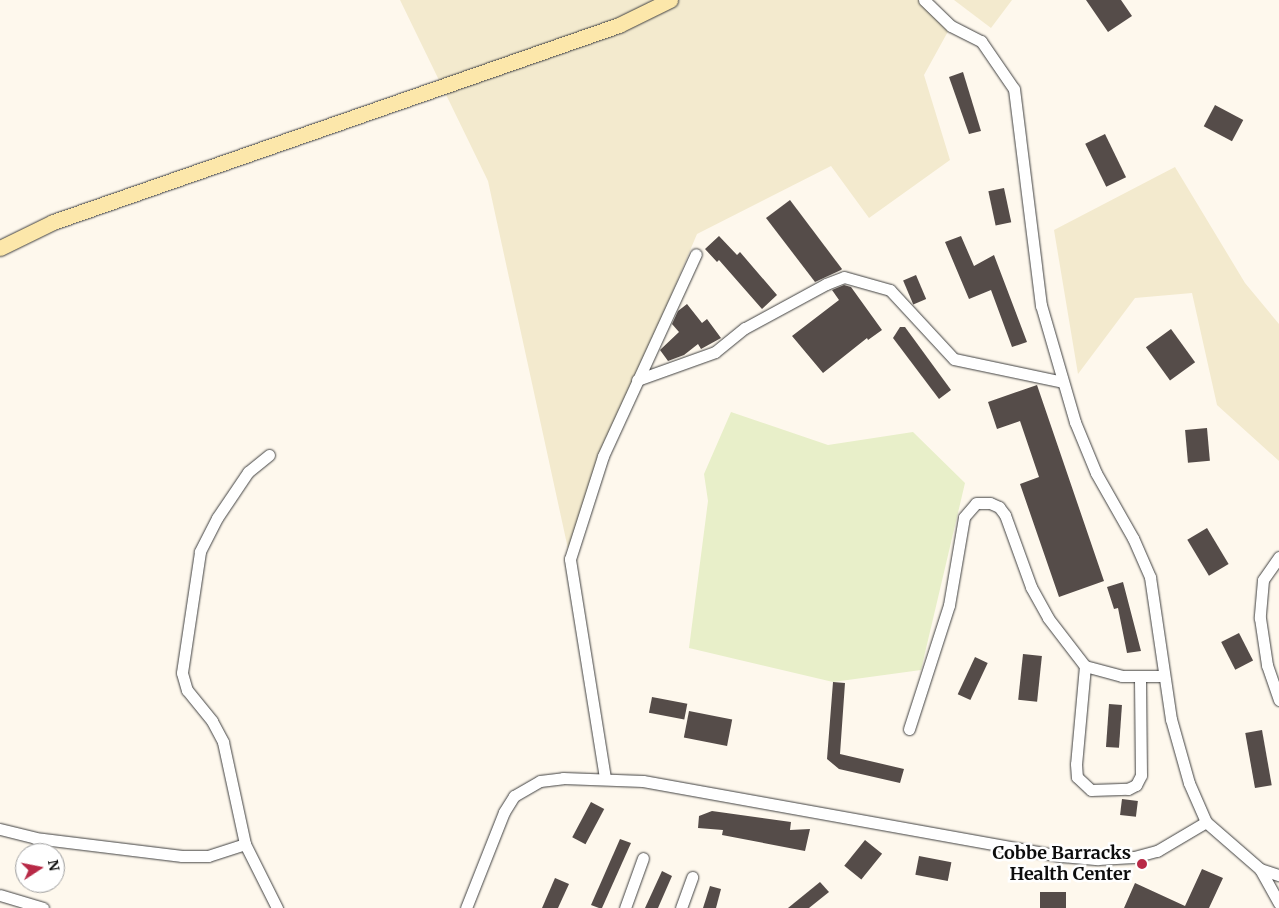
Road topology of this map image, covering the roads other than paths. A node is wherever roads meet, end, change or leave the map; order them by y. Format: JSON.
{"nodes":[{"id":1,"x":670,"y":0,"type":"edge"},
{"id":2,"x":924,"y":0,"type":"edge"},
{"id":3,"x":0,"y":248,"type":"edge"},
{"id":4,"x":696,"y":254,"type":"dead end"},
{"id":5,"x":637,"y":380,"type":"junction"},
{"id":6,"x":1063,"y":382,"type":"junction"},
{"id":7,"x":269,"y":455,"type":"dead end"},
{"id":8,"x":1279,"y":557,"type":"edge"},
{"id":9,"x":1085,"y":666,"type":"junction"},
{"id":10,"x":1164,"y":676,"type":"junction"},
{"id":11,"x":1140,"y":677,"type":"junction"},
{"id":12,"x":1279,"y":700,"type":"edge"},
{"id":13,"x":909,"y":729,"type":"dead end"},
{"id":14,"x":605,"y":778,"type":"junction"},
{"id":15,"x":1206,"y":822,"type":"junction"},
{"id":16,"x":0,"y":829,"type":"edge"},
{"id":17,"x":245,"y":844,"type":"junction"},
{"id":18,"x":643,"y":858,"type":"dead end"},
{"id":19,"x":1260,"y":869,"type":"junction"},
{"id":20,"x":1279,"y":875,"type":"edge"},
{"id":21,"x":692,"y":877,"type":"dead end"},
{"id":22,"x":0,"y":895,"type":"edge"},
{"id":23,"x":1279,"y":903,"type":"edge"},
{"id":24,"x":43,"y":908,"type":"edge"},
{"id":25,"x":277,"y":908,"type":"edge"},
{"id":26,"x":466,"y":908,"type":"edge"},
{"id":27,"x":625,"y":908,"type":"edge"},
{"id":28,"x":680,"y":908,"type":"edge"}],
"edges":[{"from":1,"to":3,"type":"main road"},
{"from":2,"to":6,"type":"street"},
{"from":4,"to":5,"type":"street"},
{"from":5,"to":6,"type":"street"},
{"from":5,"to":14,"type":"street"},
{"from":6,"to":10,"type":"street"},
{"from":7,"to":17,"type":"street"},
{"from":8,"to":12,"type":"street"},
{"from":9,"to":11,"type":"street"},
{"from":9,"to":11,"type":"street"},
{"from":9,"to":13,"type":"street"},
{"from":10,"to":11,"type":"street"},
{"from":10,"to":15,"type":"street"},
{"from":14,"to":15,"type":"street"},
{"from":14,"to":26,"type":"street"},
{"from":15,"to":19,"type":"street"},
{"from":16,"to":17,"type":"street"},
{"from":17,"to":25,"type":"street"},
{"from":18,"to":27,"type":"street"},
{"from":19,"to":20,"type":"street"},
{"from":19,"to":23,"type":"street"},
{"from":21,"to":28,"type":"street"},
{"from":22,"to":24,"type":"street"}]}
